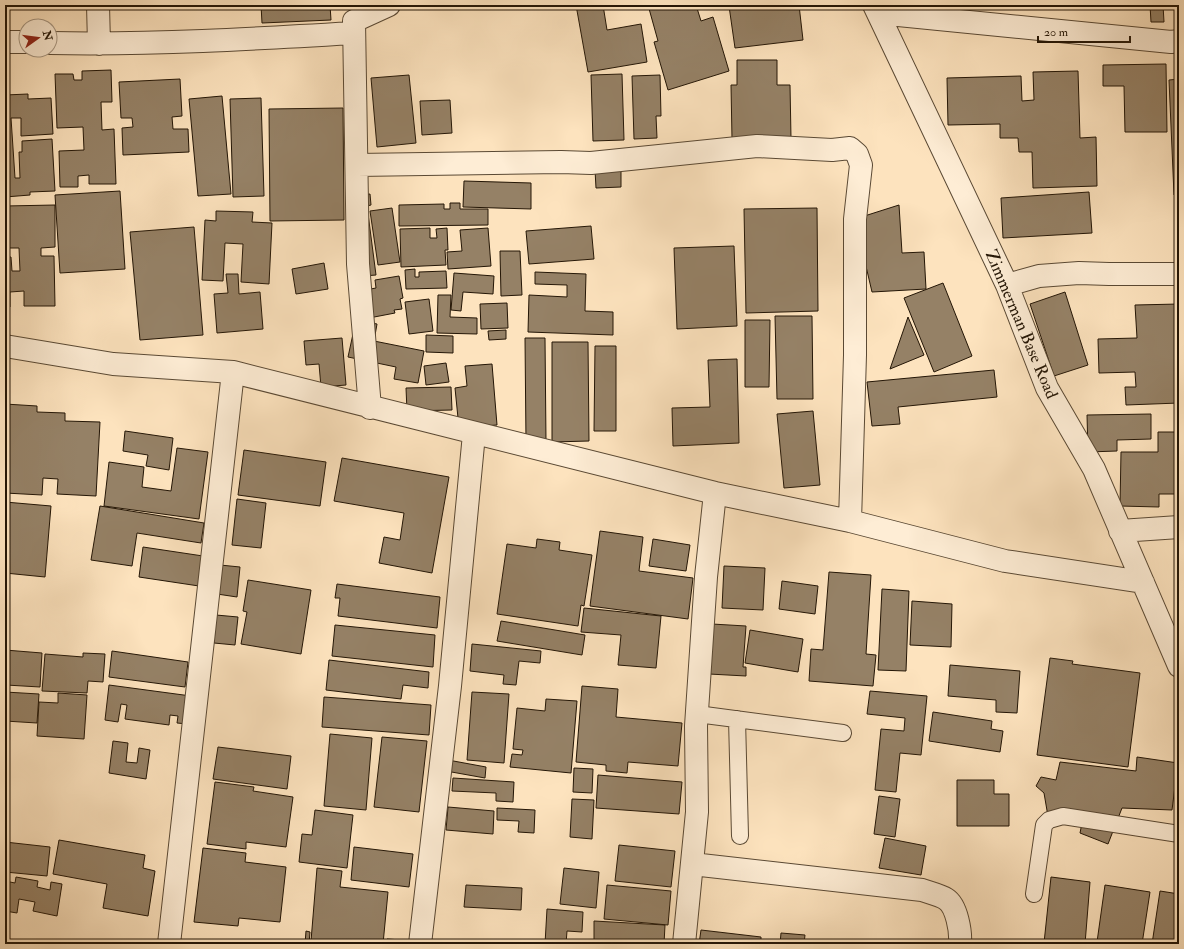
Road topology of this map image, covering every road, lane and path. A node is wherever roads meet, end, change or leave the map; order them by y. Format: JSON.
{"nodes":[{"id":1,"x":98,"y":5,"type":"edge"},
{"id":2,"x":389,"y":5,"type":"edge"},
{"id":3,"x":876,"y":9,"type":"edge"},
{"id":4,"x":354,"y":33,"type":"junction"},
{"id":5,"x":1179,"y":41,"type":"edge"},
{"id":6,"x":5,"y":42,"type":"edge"},
{"id":7,"x":18,"y":42,"type":"edge"},
{"id":8,"x":58,"y":43,"type":"edge"},
{"id":9,"x":99,"y":44,"type":"junction"},
{"id":10,"x":356,"y":165,"type":"junction"},
{"id":11,"x":1179,"y":274,"type":"edge"},
{"id":12,"x":1007,"y":285,"type":"junction"},
{"id":13,"x":5,"y":346,"type":"edge"},
{"id":14,"x":233,"y":372,"type":"junction"},
{"id":15,"x":370,"y":408,"type":"junction"},
{"id":16,"x":474,"y":434,"type":"junction"},
{"id":17,"x":715,"y":493,"type":"junction"},
{"id":18,"x":850,"y":521,"type":"junction"},
{"id":19,"x":1179,"y":527,"type":"edge"},
{"id":20,"x":1120,"y":531,"type":"junction"},
{"id":21,"x":1143,"y":582,"type":"junction"},
{"id":22,"x":1179,"y":666,"type":"edge"},
{"id":23,"x":697,"y":714,"type":"junction"},
{"id":24,"x":738,"y":719,"type":"junction"},
{"id":25,"x":843,"y":733,"type":"dead end"},
{"id":26,"x":1179,"y":834,"type":"edge"},
{"id":27,"x":740,"y":836,"type":"dead end"},
{"id":28,"x":692,"y":864,"type":"junction"},
{"id":29,"x":1034,"y":894,"type":"dead end"},
{"id":30,"x":169,"y":944,"type":"edge"},
{"id":31,"x":420,"y":944,"type":"edge"},
{"id":32,"x":684,"y":944,"type":"edge"},
{"id":33,"x":960,"y":944,"type":"edge"}],
"edges":[{"from":1,"to":9,"type":"street"},
{"from":2,"to":4,"type":"street"},
{"from":3,"to":5,"type":"street"},
{"from":3,"to":12,"type":"street","name":"Zimmerman Base Road"},
{"from":4,"to":9,"type":"street"},
{"from":4,"to":10,"type":"street"},
{"from":6,"to":7,"type":"street"},
{"from":8,"to":9,"type":"street"},
{"from":10,"to":15,"type":"street"},
{"from":10,"to":18,"type":"street"},
{"from":11,"to":12,"type":"street"},
{"from":12,"to":20,"type":"street","name":"Zimmerman Base Road"},
{"from":13,"to":14,"type":"street"},
{"from":14,"to":15,"type":"street"},
{"from":14,"to":30,"type":"street"},
{"from":15,"to":16,"type":"street"},
{"from":16,"to":17,"type":"street"},
{"from":16,"to":31,"type":"street"},
{"from":17,"to":18,"type":"street"},
{"from":17,"to":23,"type":"street"},
{"from":18,"to":21,"type":"street"},
{"from":19,"to":20,"type":"street"},
{"from":20,"to":21,"type":"street","name":"Zimmerman Base Road"},
{"from":21,"to":22,"type":"street","name":"Zimmerman Base Road"},
{"from":23,"to":24,"type":"lane"},
{"from":23,"to":28,"type":"street"},
{"from":24,"to":25,"type":"lane"},
{"from":24,"to":27,"type":"lane"},
{"from":26,"to":29,"type":"lane"},
{"from":28,"to":32,"type":"street"},
{"from":28,"to":33,"type":"street"}]}
